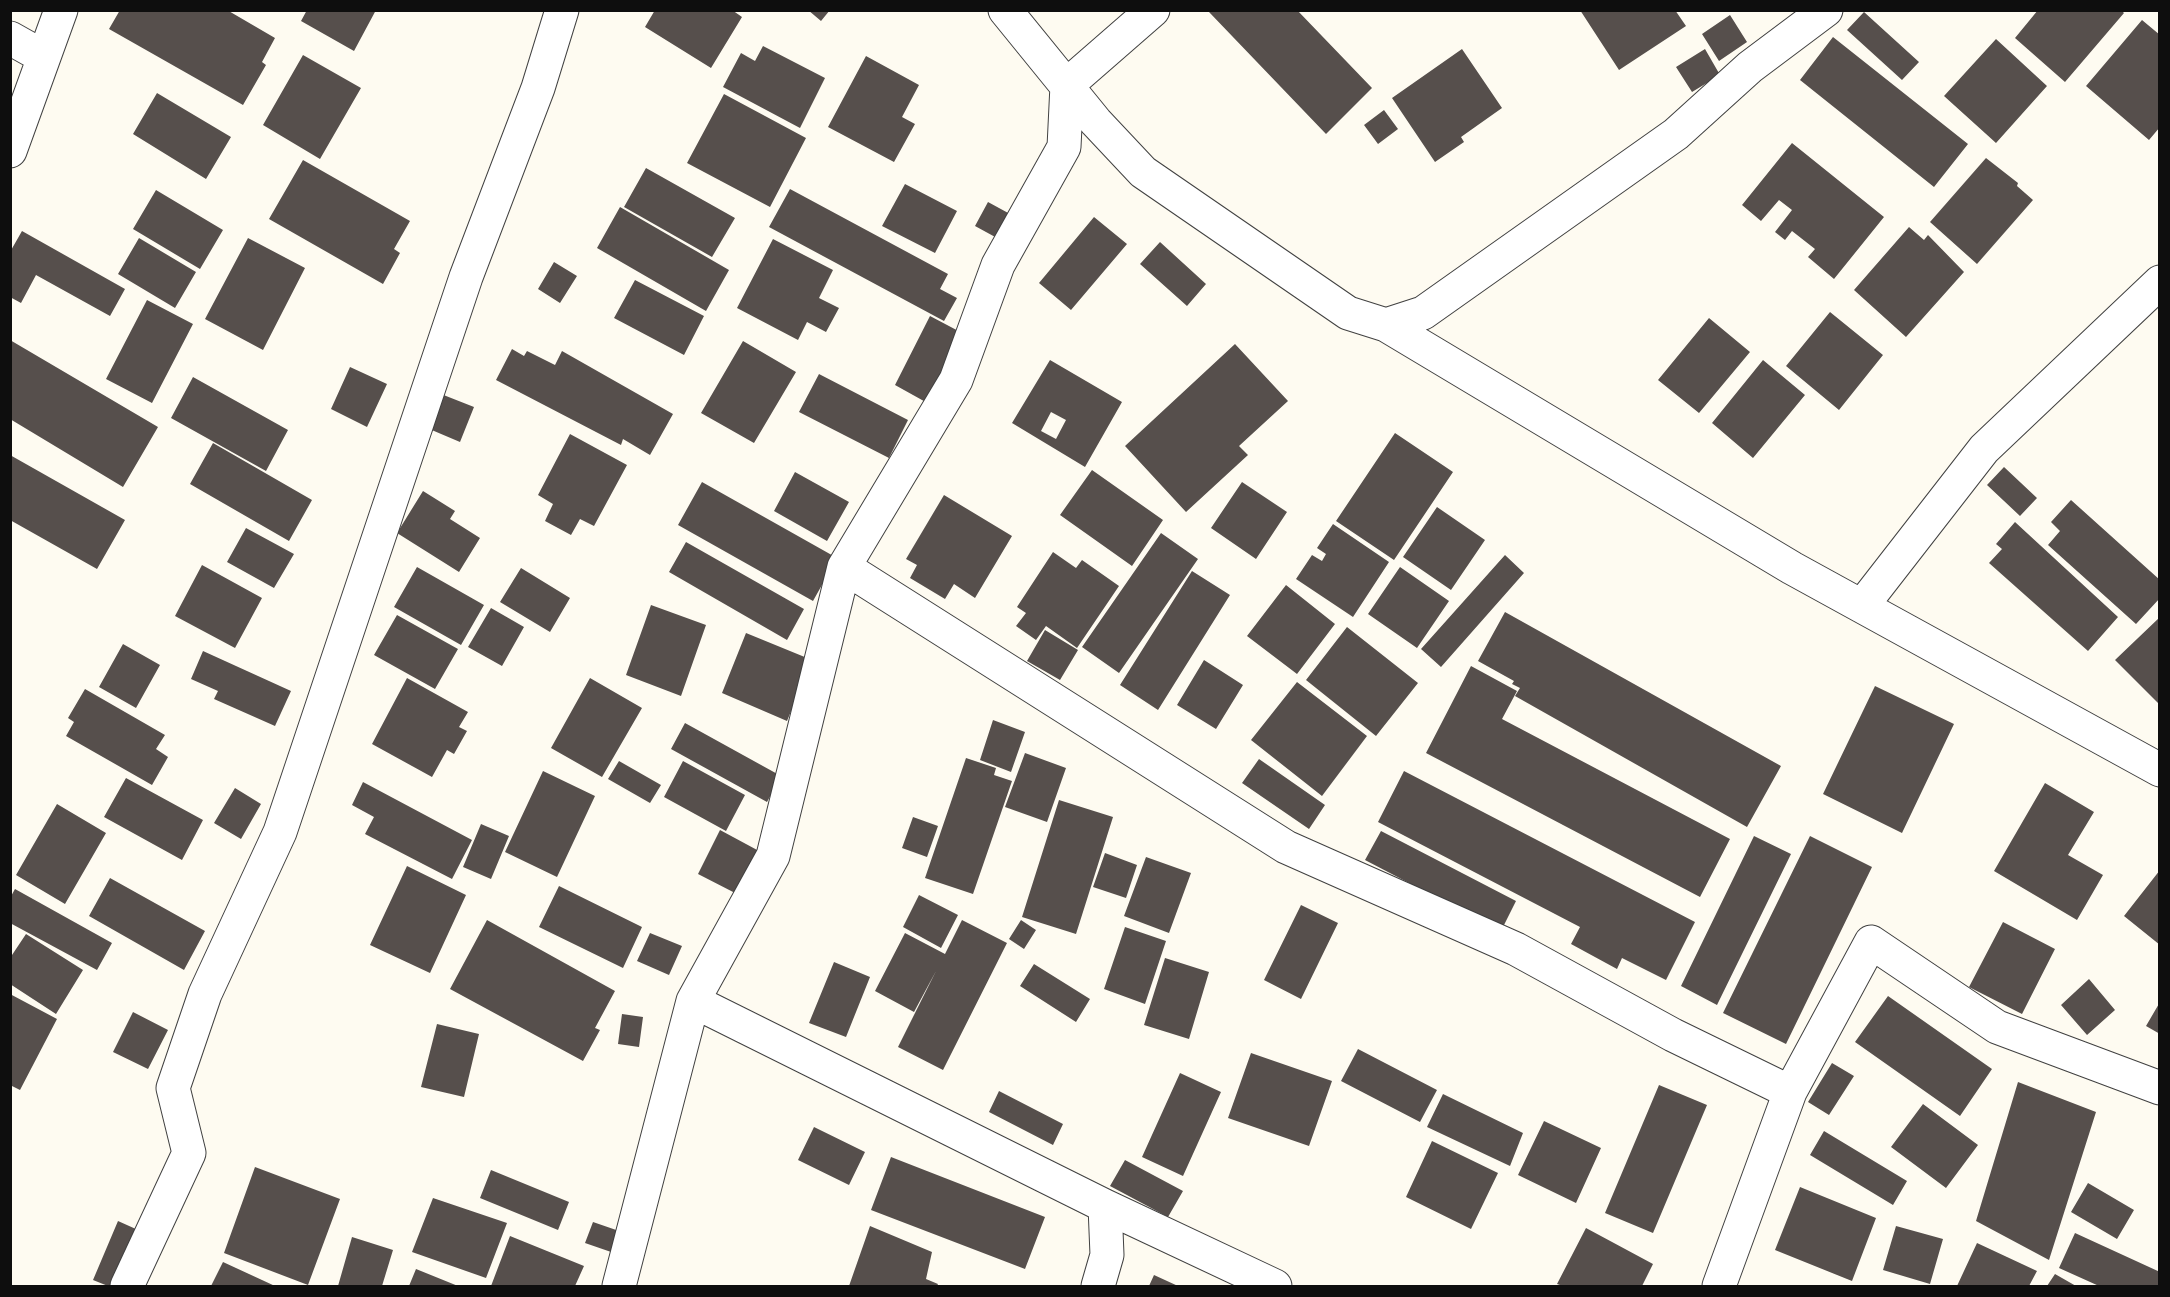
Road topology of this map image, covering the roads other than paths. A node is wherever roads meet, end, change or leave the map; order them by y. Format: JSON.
{"nodes":[{"id":1,"x":61,"y":10,"type":"edge"},
{"id":2,"x":562,"y":10,"type":"edge"},
{"id":3,"x":1005,"y":10,"type":"edge"},
{"id":4,"x":1153,"y":10,"type":"edge"},
{"id":5,"x":1826,"y":10,"type":"edge"},
{"id":6,"x":10,"y":38,"type":"edge"},
{"id":7,"x":42,"y":56,"type":"junction"},
{"id":8,"x":1068,"y":85,"type":"junction"},
{"id":9,"x":10,"y":151,"type":"edge"},
{"id":10,"x":2160,"y":282,"type":"edge"},
{"id":11,"x":1386,"y":325,"type":"junction"},
{"id":12,"x":844,"y":567,"type":"junction"},
{"id":13,"x":1862,"y":606,"type":"junction"},
{"id":14,"x":2160,"y":770,"type":"edge"},
{"id":15,"x":693,"y":1001,"type":"junction"},
{"id":16,"x":2160,"y":1088,"type":"edge"},
{"id":17,"x":1790,"y":1092,"type":"junction"},
{"id":18,"x":1105,"y":1206,"type":"junction"},
{"id":19,"x":127,"y":1287,"type":"edge"},
{"id":20,"x":619,"y":1287,"type":"edge"},
{"id":21,"x":1098,"y":1287,"type":"edge"},
{"id":22,"x":1275,"y":1287,"type":"edge"},
{"id":23,"x":1719,"y":1287,"type":"edge"}],
"edges":[{"from":1,"to":7,"type":"street"},
{"from":2,"to":19,"type":"street"},
{"from":3,"to":8,"type":"street"},
{"from":4,"to":8,"type":"street"},
{"from":5,"to":11,"type":"street"},
{"from":6,"to":7,"type":"street"},
{"from":7,"to":9,"type":"street"},
{"from":8,"to":11,"type":"street"},
{"from":8,"to":12,"type":"street"},
{"from":10,"to":13,"type":"street"},
{"from":11,"to":13,"type":"street"},
{"from":12,"to":15,"type":"street"},
{"from":12,"to":17,"type":"street"},
{"from":13,"to":14,"type":"street"},
{"from":15,"to":18,"type":"street"},
{"from":15,"to":20,"type":"street"},
{"from":16,"to":17,"type":"street"},
{"from":17,"to":23,"type":"street"},
{"from":18,"to":21,"type":"street"},
{"from":18,"to":22,"type":"street"}]}
